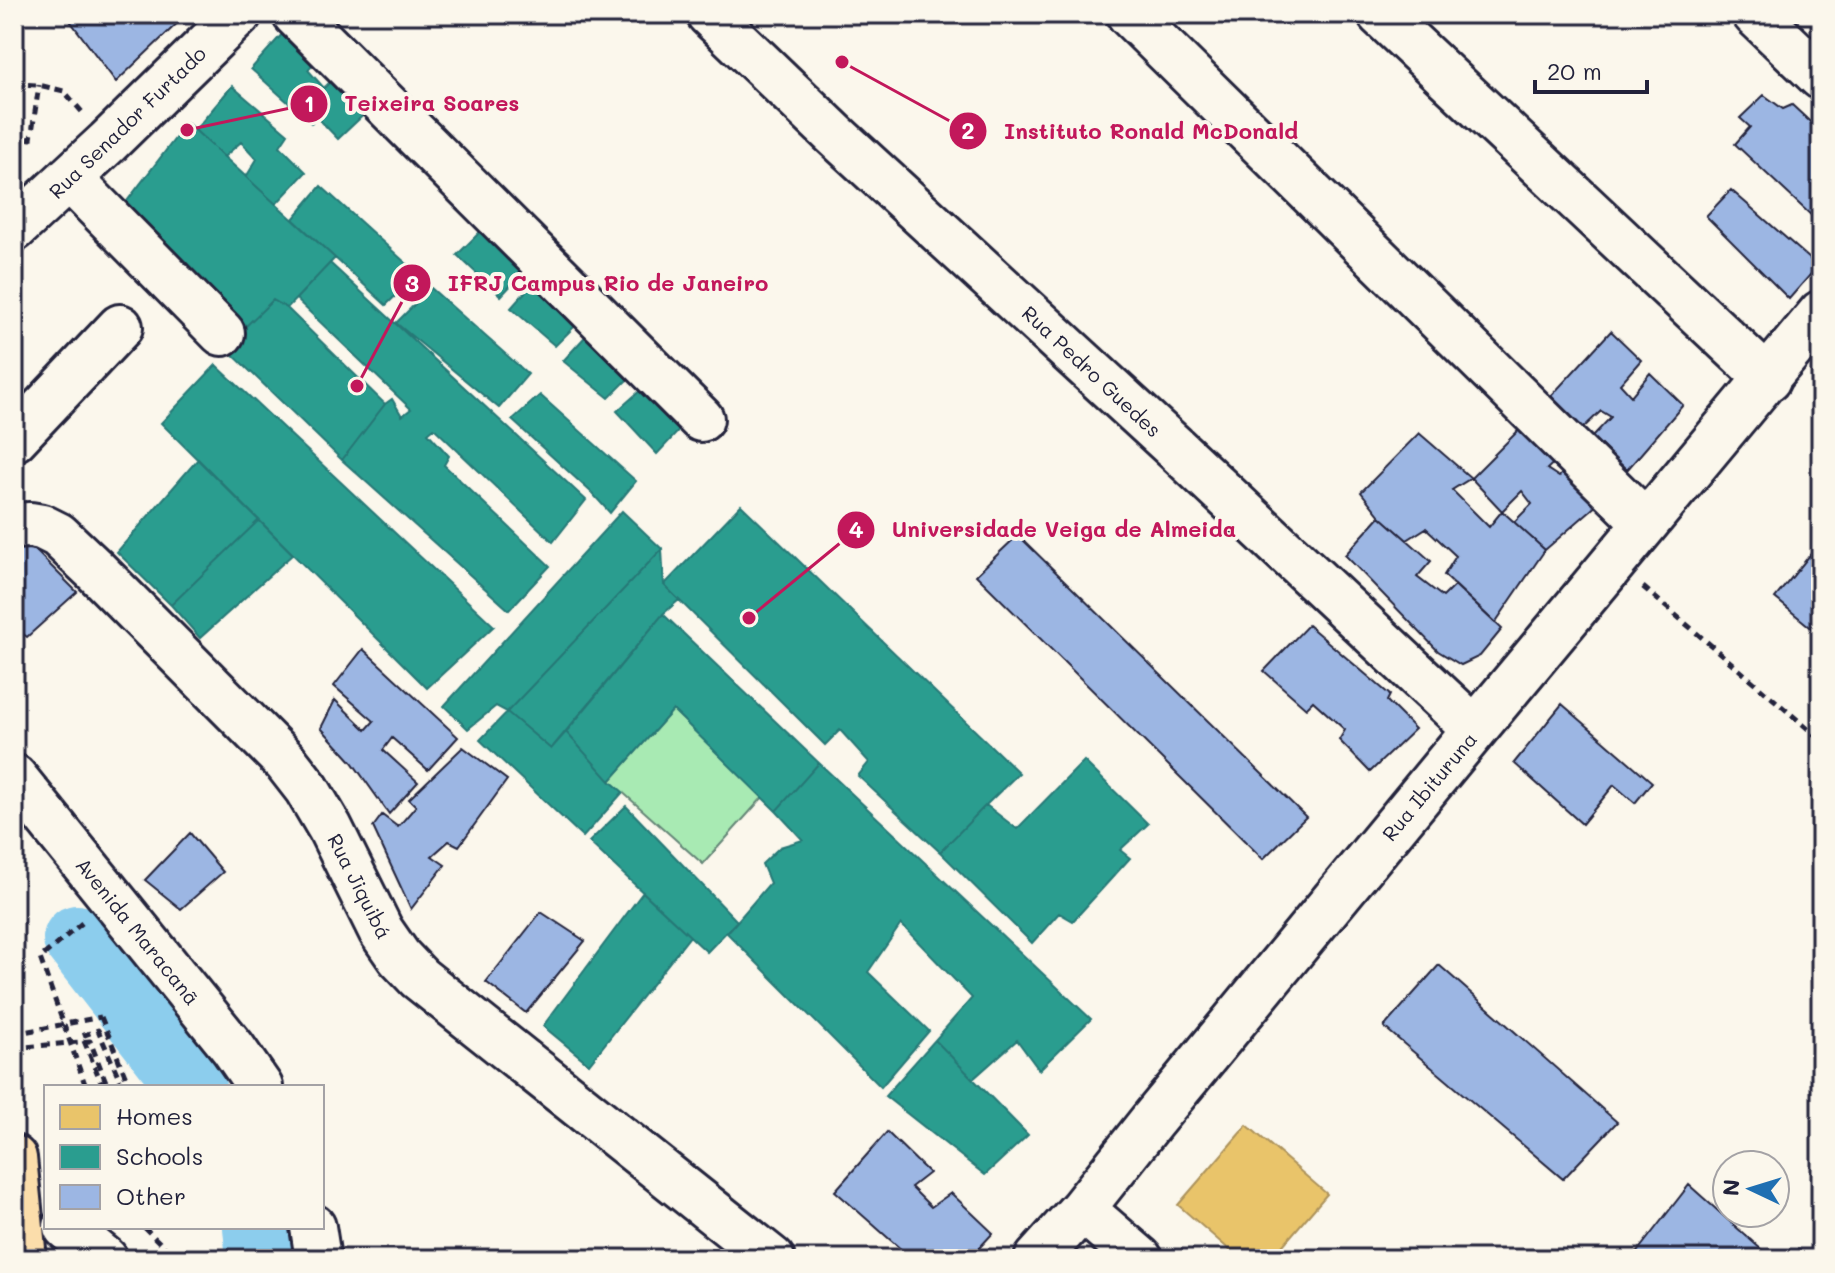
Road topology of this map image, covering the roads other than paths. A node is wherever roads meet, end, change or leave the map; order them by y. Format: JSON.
{"nodes":[{"id":1,"x":239,"y":14,"type":"edge"},
{"id":2,"x":295,"y":14,"type":"edge"},
{"id":3,"x":709,"y":14,"type":"edge"},
{"id":4,"x":1129,"y":14,"type":"edge"},
{"id":5,"x":1380,"y":14,"type":"edge"},
{"id":6,"x":1755,"y":14,"type":"edge"},
{"id":7,"x":1821,"y":77,"type":"edge"},
{"id":8,"x":69,"y":178,"type":"junction"},
{"id":9,"x":14,"y":229,"type":"edge"},
{"id":10,"x":1821,"y":313,"type":"edge"},
{"id":11,"x":120,"y":327,"type":"dead end"},
{"id":12,"x":222,"y":333,"type":"dead end"},
{"id":13,"x":1768,"y":379,"type":"junction"},
{"id":14,"x":701,"y":419,"type":"dead end"},
{"id":15,"x":14,"y":439,"type":"edge"},
{"id":16,"x":1646,"y":523,"type":"junction"},
{"id":17,"x":14,"y":526,"type":"edge"},
{"id":18,"x":1475,"y":729,"type":"junction"},
{"id":19,"x":14,"y":777,"type":"edge"},
{"id":20,"x":259,"y":1085,"type":"edge"},
{"id":21,"x":23,"y":1181,"type":"edge"},
{"id":22,"x":1082,"y":1209,"type":"junction"},
{"id":23,"x":68,"y":1229,"type":"edge"},
{"id":24,"x":313,"y":1229,"type":"edge"},
{"id":25,"x":24,"y":1259,"type":"edge"},
{"id":26,"x":105,"y":1259,"type":"edge"},
{"id":27,"x":318,"y":1259,"type":"edge"},
{"id":28,"x":772,"y":1259,"type":"edge"},
{"id":29,"x":1037,"y":1259,"type":"edge"},
{"id":30,"x":1140,"y":1259,"type":"edge"}],
"edges":[{"from":1,"to":8,"type":"street","name":"Rua Senador Furtado"},
{"from":2,"to":14,"type":"street"},
{"from":3,"to":18,"type":"street","name":"Rua Pedro Guedes"},
{"from":4,"to":16,"type":"street"},
{"from":5,"to":13,"type":"street"},
{"from":6,"to":7,"type":"street"},
{"from":8,"to":9,"type":"street","name":"Rua Senador Furtado"},
{"from":8,"to":12,"type":"street"},
{"from":10,"to":13,"type":"street","name":"Rua Ibituruna"},
{"from":11,"to":15,"type":"street"},
{"from":13,"to":16,"type":"street","name":"Rua Ibituruna"},
{"from":16,"to":18,"type":"street","name":"Rua Ibituruna"},
{"from":17,"to":28,"type":"street","name":"Rua Jiquibá"},
{"from":18,"to":22,"type":"street","name":"Rua Ibituruna"},
{"from":19,"to":20,"type":"street","name":"Avenida Maracanã"},
{"from":21,"to":25,"type":"main road"},
{"from":22,"to":29,"type":"street","name":"Rua Ibituruna"},
{"from":22,"to":30,"type":"street"},
{"from":23,"to":26,"type":"street"},
{"from":24,"to":27,"type":"street"}]}
